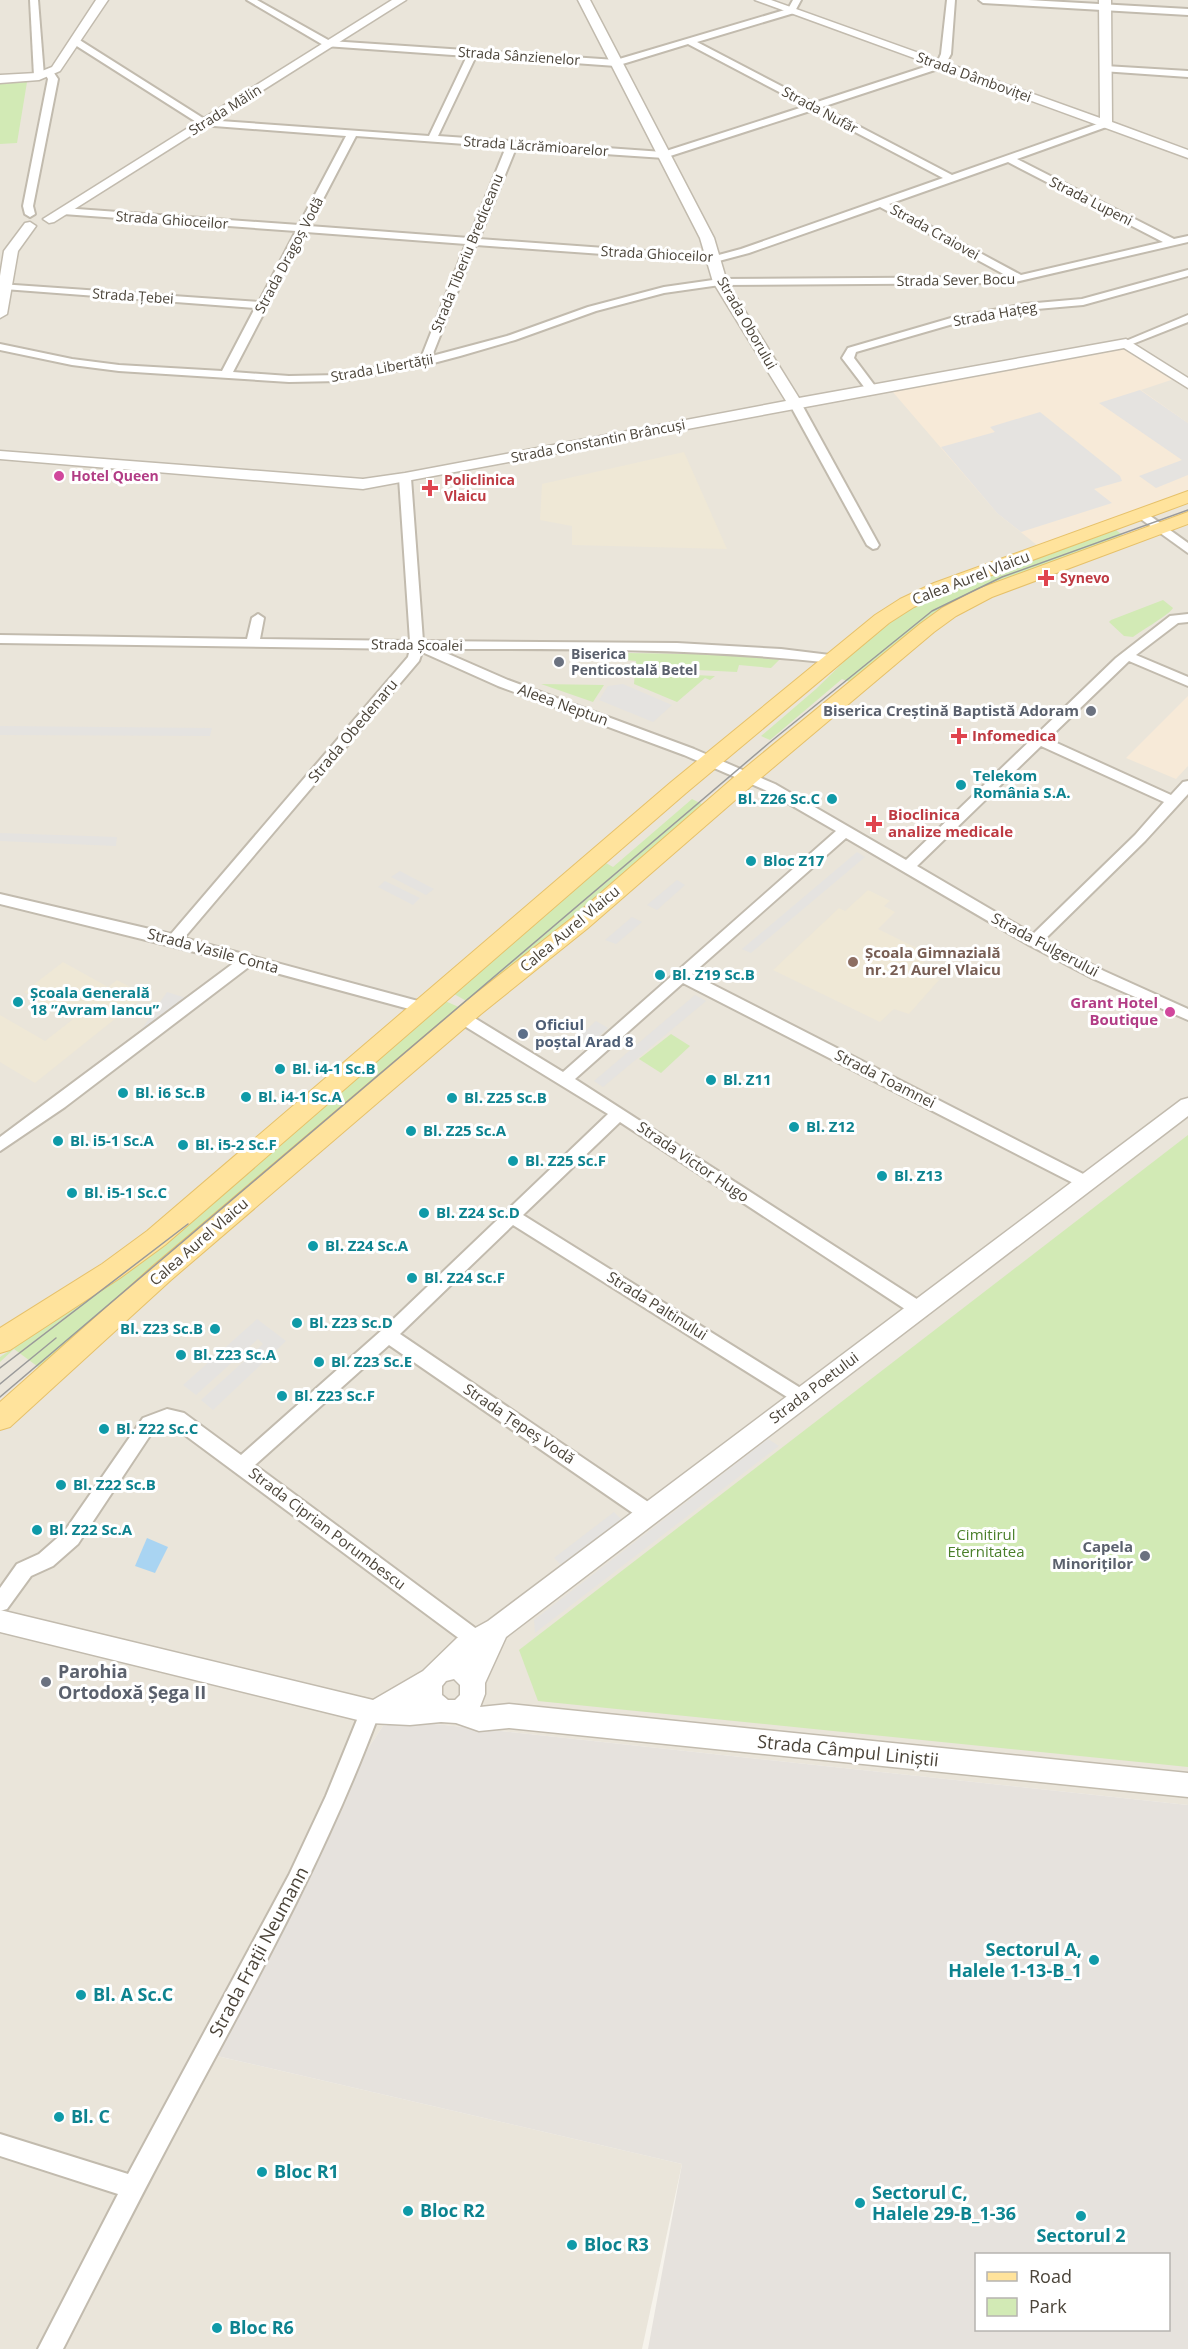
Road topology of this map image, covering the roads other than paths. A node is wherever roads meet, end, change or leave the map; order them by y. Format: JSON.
{"nodes":[{"id":1,"x":34,"y":0,"type":"edge"},
{"id":2,"x":102,"y":0,"type":"edge"},
{"id":3,"x":251,"y":0,"type":"edge"},
{"id":4,"x":400,"y":0,"type":"edge"},
{"id":5,"x":584,"y":0,"type":"edge"},
{"id":6,"x":761,"y":0,"type":"edge"},
{"id":7,"x":951,"y":0,"type":"edge"},
{"id":8,"x":983,"y":0,"type":"edge"},
{"id":9,"x":1105,"y":4,"type":"edge"},
{"id":10,"x":794,"y":5,"type":"edge"},
{"id":11,"x":1188,"y":12,"type":"edge"},
{"id":12,"x":75,"y":41,"type":"junction"},
{"id":13,"x":689,"y":41,"type":"junction"},
{"id":14,"x":328,"y":44,"type":"junction"},
{"id":15,"x":473,"y":53,"type":"junction"},
{"id":16,"x":616,"y":63,"type":"junction"},
{"id":17,"x":941,"y":65,"type":"junction"},
{"id":18,"x":1105,"y":69,"type":"junction"},
{"id":19,"x":44,"y":74,"type":"junction"},
{"id":20,"x":1188,"y":74,"type":"edge"},
{"id":21,"x":0,"y":79,"type":"edge"},
{"id":22,"x":814,"y":108,"type":"junction"},
{"id":23,"x":204,"y":123,"type":"junction"},
{"id":24,"x":1106,"y":124,"type":"junction"},
{"id":25,"x":352,"y":134,"type":"junction"},
{"id":26,"x":432,"y":139,"type":"junction"},
{"id":27,"x":512,"y":145,"type":"junction"},
{"id":28,"x":1188,"y":154,"type":"edge"},
{"id":29,"x":664,"y":155,"type":"junction"},
{"id":30,"x":1008,"y":159,"type":"junction"},
{"id":31,"x":950,"y":178,"type":"junction"},
{"id":32,"x":881,"y":203,"type":"junction"},
{"id":33,"x":63,"y":211,"type":"junction"},
{"id":34,"x":30,"y":220,"type":"junction"},
{"id":35,"x":302,"y":230,"type":"junction"},
{"id":36,"x":1188,"y":239,"type":"edge"},
{"id":37,"x":471,"y":241,"type":"junction"},
{"id":38,"x":1174,"y":243,"type":"junction"},
{"id":39,"x":715,"y":259,"type":"junction"},
{"id":40,"x":1188,"y":273,"type":"edge"},
{"id":41,"x":1020,"y":279,"type":"junction"},
{"id":42,"x":720,"y":282,"type":"junction"},
{"id":43,"x":4,"y":286,"type":"junction"},
{"id":44,"x":262,"y":305,"type":"junction"},
{"id":45,"x":0,"y":314,"type":"edge"},
{"id":46,"x":1188,"y":318,"type":"edge"},
{"id":47,"x":1126,"y":343,"type":"junction"},
{"id":48,"x":0,"y":347,"type":"edge"},
{"id":49,"x":426,"y":362,"type":"junction"},
{"id":50,"x":225,"y":376,"type":"junction"},
{"id":51,"x":1188,"y":384,"type":"edge"},
{"id":52,"x":872,"y":390,"type":"junction"},
{"id":53,"x":795,"y":403,"type":"junction"},
{"id":54,"x":0,"y":454,"type":"edge"},
{"id":55,"x":405,"y":478,"type":"junction"},
{"id":56,"x":1188,"y":497,"type":"edge"},
{"id":57,"x":1142,"y":514,"type":"junction"},
{"id":58,"x":1188,"y":518,"type":"edge"},
{"id":59,"x":1161,"y":528,"type":"junction"},
{"id":60,"x":873,"y":545,"type":"dead end"},
{"id":61,"x":1188,"y":549,"type":"edge"},
{"id":62,"x":258,"y":618,"type":"dead end"},
{"id":63,"x":1188,"y":618,"type":"edge"},
{"id":64,"x":0,"y":639,"type":"edge"},
{"id":65,"x":253,"y":642,"type":"junction"},
{"id":66,"x":417,"y":645,"type":"junction"},
{"id":67,"x":1127,"y":656,"type":"junction"},
{"id":68,"x":832,"y":659,"type":"junction"},
{"id":69,"x":1188,"y":682,"type":"edge"},
{"id":70,"x":1039,"y":740,"type":"junction"},
{"id":71,"x":711,"y":761,"type":"junction"},
{"id":72,"x":748,"y":777,"type":"junction"},
{"id":73,"x":1188,"y":784,"type":"edge"},
{"id":74,"x":1173,"y":801,"type":"junction"},
{"id":75,"x":846,"y":830,"type":"junction"},
{"id":76,"x":907,"y":868,"type":"junction"},
{"id":77,"x":0,"y":899,"type":"edge"},
{"id":78,"x":174,"y":940,"type":"junction"},
{"id":79,"x":1034,"y":941,"type":"junction"},
{"id":80,"x":247,"y":960,"type":"junction"},
{"id":81,"x":683,"y":976,"type":"junction"},
{"id":82,"x":424,"y":1008,"type":"junction"},
{"id":83,"x":1188,"y":1015,"type":"edge"},
{"id":84,"x":463,"y":1018,"type":"junction"},
{"id":85,"x":565,"y":1079,"type":"junction"},
{"id":86,"x":1188,"y":1106,"type":"edge"},
{"id":87,"x":619,"y":1113,"type":"junction"},
{"id":88,"x":0,"y":1145,"type":"edge"},
{"id":89,"x":1087,"y":1183,"type":"junction"},
{"id":90,"x":512,"y":1216,"type":"junction"},
{"id":91,"x":920,"y":1310,"type":"junction"},
{"id":92,"x":388,"y":1335,"type":"junction"},
{"id":93,"x":0,"y":1342,"type":"edge"},
{"id":94,"x":801,"y":1397,"type":"junction"},
{"id":95,"x":0,"y":1419,"type":"edge"},
{"id":96,"x":242,"y":1465,"type":"junction"},
{"id":97,"x":650,"y":1514,"type":"junction"},
{"id":98,"x":0,"y":1603,"type":"edge"},
{"id":99,"x":0,"y":1621,"type":"edge"},
{"id":100,"x":486,"y":1634,"type":"junction"},
{"id":101,"x":438,"y":1674,"type":"junction"},
{"id":102,"x":474,"y":1686,"type":"junction"},
{"id":103,"x":449,"y":1710,"type":"junction"},
{"id":104,"x":374,"y":1711,"type":"junction"},
{"id":105,"x":509,"y":1716,"type":"junction"},
{"id":106,"x":1188,"y":1785,"type":"edge"},
{"id":107,"x":0,"y":2145,"type":"edge"},
{"id":108,"x":133,"y":2187,"type":"junction"},
{"id":109,"x":50,"y":2349,"type":"edge"}],
"edges":[{"from":1,"to":19,"type":"street"},
{"from":2,"to":12,"type":"street"},
{"from":3,"to":14,"type":"street","name":"Strada Sânzienelor"},
{"from":4,"to":14,"type":"street","name":"Strada Mălin"},
{"from":5,"to":16,"type":"street","name":"Strada Oborului"},
{"from":6,"to":10,"type":"street","name":"Strada Dâmboviței"},
{"from":7,"to":17,"type":"street"},
{"from":8,"to":9,"type":"street"},
{"from":9,"to":11,"type":"street"},
{"from":9,"to":18,"type":"street"},
{"from":10,"to":13,"type":"street","name":"Strada Sânzienelor"},
{"from":10,"to":17,"type":"street","name":"Strada Dâmboviței"},
{"from":12,"to":19,"type":"street"},
{"from":12,"to":23,"type":"street","name":"Strada Lăcrămioarelor"},
{"from":13,"to":16,"type":"street","name":"Strada Sânzienelor"},
{"from":13,"to":22,"type":"street","name":"Strada Nufăr"},
{"from":14,"to":15,"type":"street","name":"Strada Sânzienelor"},
{"from":14,"to":23,"type":"street","name":"Strada Mălin"},
{"from":15,"to":16,"type":"street","name":"Strada Sânzienelor"},
{"from":15,"to":26,"type":"street"},
{"from":16,"to":29,"type":"street","name":"Strada Oborului"},
{"from":17,"to":22,"type":"street","name":"Strada Lăcrămioarelor"},
{"from":17,"to":24,"type":"street","name":"Strada Dâmboviței"},
{"from":18,"to":20,"type":"street"},
{"from":18,"to":24,"type":"street"},
{"from":19,"to":21,"type":"street"},
{"from":19,"to":34,"type":"street"},
{"from":22,"to":29,"type":"street","name":"Strada Lăcrămioarelor"},
{"from":22,"to":31,"type":"street","name":"Strada Nufăr"},
{"from":23,"to":25,"type":"street","name":"Strada Lăcrămioarelor"},
{"from":23,"to":33,"type":"street","name":"Strada Mălin"},
{"from":24,"to":28,"type":"street","name":"Strada Dâmboviței"},
{"from":24,"to":30,"type":"street","name":"Strada Ghioceilor"},
{"from":25,"to":26,"type":"street","name":"Strada Lăcrămioarelor"},
{"from":25,"to":35,"type":"street","name":"Strada Dragoș Vodă"},
{"from":26,"to":27,"type":"street","name":"Strada Lăcrămioarelor"},
{"from":27,"to":29,"type":"street","name":"Strada Lăcrămioarelor"},
{"from":27,"to":37,"type":"street","name":"Strada Tiberiu Brediceanu"},
{"from":29,"to":39,"type":"street","name":"Strada Oborului"},
{"from":30,"to":31,"type":"street","name":"Strada Ghioceilor"},
{"from":30,"to":38,"type":"street","name":"Strada Lupeni"},
{"from":31,"to":32,"type":"street","name":"Strada Ghioceilor"},
{"from":32,"to":39,"type":"street","name":"Strada Ghioceilor"},
{"from":32,"to":41,"type":"street","name":"Strada Craiovei"},
{"from":33,"to":34,"type":"street","name":"Strada Mălin"},
{"from":33,"to":35,"type":"street","name":"Strada Ghioceilor"},
{"from":34,"to":43,"type":"street"},
{"from":35,"to":37,"type":"street","name":"Strada Ghioceilor"},
{"from":35,"to":44,"type":"street","name":"Strada Dragoș Vodă"},
{"from":36,"to":38,"type":"street","name":"Strada Sever Bocu"},
{"from":37,"to":39,"type":"street","name":"Strada Ghioceilor"},
{"from":37,"to":49,"type":"street","name":"Strada Tiberiu Brediceanu"},
{"from":38,"to":41,"type":"street","name":"Strada Sever Bocu"},
{"from":39,"to":42,"type":"street","name":"Strada Oborului"},
{"from":40,"to":52,"type":"street","name":"Strada Hațeg"},
{"from":41,"to":42,"type":"street","name":"Strada Sever Bocu"},
{"from":42,"to":49,"type":"street","name":"Strada Libertății"},
{"from":42,"to":53,"type":"street","name":"Strada Oborului"},
{"from":43,"to":44,"type":"street","name":"Strada Țebei"},
{"from":43,"to":45,"type":"street"},
{"from":44,"to":50,"type":"street","name":"Strada Dragoș Vodă"},
{"from":46,"to":47,"type":"street","name":"Strada Constantin Brâncuși"},
{"from":47,"to":51,"type":"street"},
{"from":47,"to":52,"type":"street","name":"Strada Constantin Brâncuși"},
{"from":48,"to":50,"type":"street","name":"Strada Libertății"},
{"from":49,"to":50,"type":"street","name":"Strada Libertății"},
{"from":52,"to":53,"type":"street","name":"Strada Constantin Brâncuși"},
{"from":53,"to":55,"type":"street","name":"Strada Constantin Brâncuși"},
{"from":53,"to":60,"type":"street","name":"Strada Oborului"},
{"from":54,"to":55,"type":"street","name":"Strada Constantin Brâncuși"},
{"from":55,"to":66,"type":"street"},
{"from":56,"to":57,"type":"main road","name":"Calea Aurel Vlaicu"},
{"from":57,"to":59,"type":"street"},
{"from":57,"to":68,"type":"main road","name":"Calea Aurel Vlaicu"},
{"from":58,"to":59,"type":"main road","name":"Calea Aurel Vlaicu"},
{"from":59,"to":61,"type":"street"},
{"from":59,"to":72,"type":"main road","name":"Calea Aurel Vlaicu"},
{"from":62,"to":65,"type":"street"},
{"from":63,"to":67,"type":"street"},
{"from":64,"to":65,"type":"street","name":"Strada Școalei"},
{"from":65,"to":66,"type":"street","name":"Strada Școalei"},
{"from":66,"to":68,"type":"street","name":"Strada Școalei"},
{"from":66,"to":71,"type":"street","name":"Aleea Neptun"},
{"from":66,"to":78,"type":"street","name":"Strada Obedenaru"},
{"from":67,"to":69,"type":"street"},
{"from":67,"to":70,"type":"street"},
{"from":68,"to":71,"type":"main road","name":"Calea Aurel Vlaicu"},
{"from":70,"to":74,"type":"street"},
{"from":70,"to":76,"type":"street"},
{"from":71,"to":72,"type":"street","name":"Aleea Neptun"},
{"from":71,"to":82,"type":"main road","name":"Calea Aurel Vlaicu"},
{"from":72,"to":75,"type":"street","name":"Strada Fulgerului"},
{"from":72,"to":84,"type":"main road","name":"Calea Aurel Vlaicu"},
{"from":73,"to":74,"type":"street"},
{"from":74,"to":79,"type":"street"},
{"from":75,"to":76,"type":"street","name":"Strada Fulgerului"},
{"from":75,"to":81,"type":"street"},
{"from":76,"to":79,"type":"street","name":"Strada Fulgerului"},
{"from":77,"to":78,"type":"street","name":"Strada Vasile Conta"},
{"from":78,"to":80,"type":"street","name":"Strada Vasile Conta"},
{"from":79,"to":83,"type":"street","name":"Strada Fulgerului"},
{"from":80,"to":82,"type":"street","name":"Strada Vasile Conta"},
{"from":80,"to":88,"type":"street"},
{"from":81,"to":85,"type":"street"},
{"from":81,"to":89,"type":"street","name":"Strada Toamnei"},
{"from":82,"to":93,"type":"main road","name":"Calea Aurel Vlaicu"},
{"from":84,"to":85,"type":"street","name":"Strada Victor Hugo"},
{"from":84,"to":95,"type":"main road","name":"Calea Aurel Vlaicu"},
{"from":85,"to":87,"type":"street","name":"Strada Victor Hugo"},
{"from":86,"to":89,"type":"street","name":"Strada Poetului"},
{"from":87,"to":90,"type":"street"},
{"from":87,"to":91,"type":"street","name":"Strada Victor Hugo"},
{"from":89,"to":91,"type":"street","name":"Strada Poetului"},
{"from":90,"to":92,"type":"street"},
{"from":90,"to":94,"type":"street","name":"Strada Paltinului"},
{"from":91,"to":94,"type":"street","name":"Strada Poetului"},
{"from":92,"to":96,"type":"street"},
{"from":92,"to":97,"type":"street","name":"Strada Țepeș Vodă"},
{"from":94,"to":97,"type":"street","name":"Strada Poetului"},
{"from":96,"to":98,"type":"street","name":"Strada Ciprian Porumbescu"},
{"from":96,"to":100,"type":"street","name":"Strada Ciprian Porumbescu"},
{"from":97,"to":100,"type":"street","name":"Strada Poetului"},
{"from":99,"to":104,"type":"street"},
{"from":100,"to":101,"type":"street","name":"Strada Poetului"},
{"from":100,"to":102,"type":"street"},
{"from":101,"to":102,"type":"street"},
{"from":101,"to":103,"type":"street"},
{"from":101,"to":104,"type":"street","name":"Strada Poetului"},
{"from":102,"to":103,"type":"street"},
{"from":102,"to":105,"type":"street","name":"Strada Câmpul Liniștii"},
{"from":103,"to":104,"type":"street"},
{"from":103,"to":105,"type":"street","name":"Strada Câmpul Liniștii"},
{"from":104,"to":108,"type":"street","name":"Strada Frații Neumann"},
{"from":105,"to":106,"type":"street","name":"Strada Câmpul Liniștii"},
{"from":107,"to":108,"type":"street"},
{"from":108,"to":109,"type":"street","name":"Strada Frații Neumann"}]}
